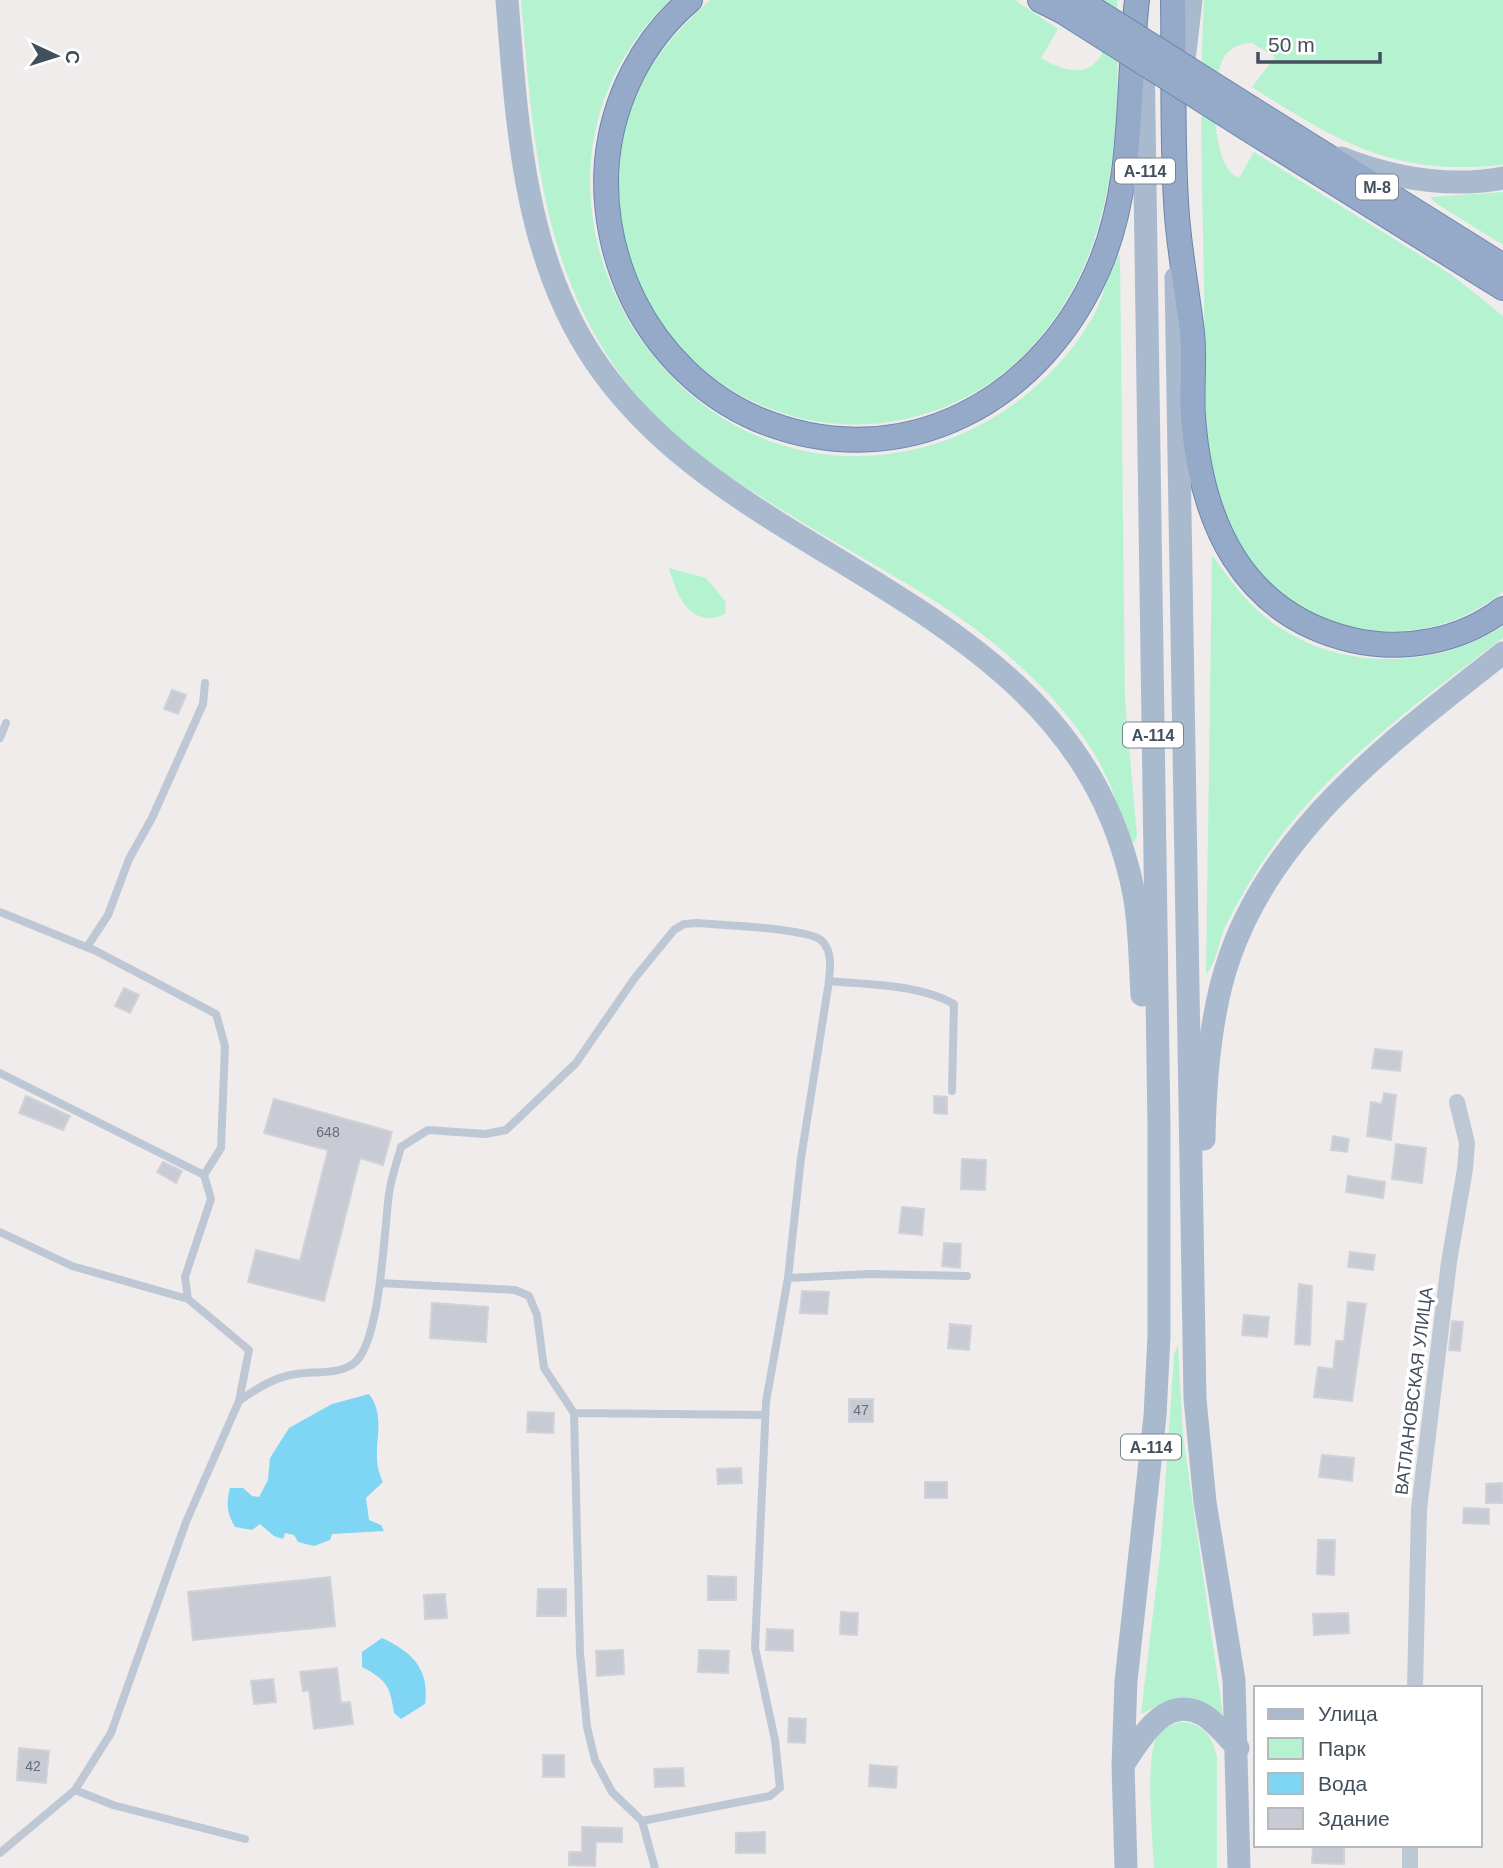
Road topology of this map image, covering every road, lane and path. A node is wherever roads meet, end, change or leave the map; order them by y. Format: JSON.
{"nodes":[{"id":1,"x":507,"y":0,"type":"edge"},
{"id":2,"x":690,"y":0,"type":"edge"},
{"id":3,"x":1137,"y":0,"type":"edge"},
{"id":4,"x":1143,"y":0,"type":"edge"},
{"id":5,"x":1173,"y":0,"type":"edge"},
{"id":6,"x":1191,"y":0,"type":"edge"},
{"id":7,"x":1056,"y":3,"type":"edge"},
{"id":8,"x":1250,"y":119,"type":"junction"},
{"id":9,"x":1175,"y":123,"type":"junction"},
{"id":10,"x":1503,"y":178,"type":"edge"},
{"id":11,"x":1364,"y":200,"type":"junction"},
{"id":12,"x":1176,"y":202,"type":"junction"},
{"id":13,"x":1503,"y":266,"type":"edge"},
{"id":14,"x":1503,"y":288,"type":"edge"},
{"id":15,"x":1503,"y":299,"type":"edge"},
{"id":16,"x":1503,"y":609,"type":"edge"},
{"id":17,"x":1503,"y":653,"type":"edge"},
{"id":18,"x":205,"y":683,"type":"dead end"},
{"id":19,"x":6,"y":723,"type":"dead end"},
{"id":20,"x":0,"y":738,"type":"edge"},
{"id":21,"x":0,"y":912,"type":"edge"},
{"id":22,"x":87,"y":947,"type":"junction"},
{"id":23,"x":829,"y":981,"type":"junction"},
{"id":24,"x":0,"y":1073,"type":"edge"},
{"id":25,"x":952,"y":1091,"type":"dead end"},
{"id":26,"x":1457,"y":1102,"type":"dead end"},
{"id":27,"x":204,"y":1175,"type":"junction"},
{"id":28,"x":0,"y":1232,"type":"edge"},
{"id":29,"x":1160,"y":1240,"type":"junction"},
{"id":30,"x":967,"y":1276,"type":"dead end"},
{"id":31,"x":788,"y":1278,"type":"junction"},
{"id":32,"x":380,"y":1283,"type":"junction"},
{"id":33,"x":188,"y":1299,"type":"junction"},
{"id":34,"x":1193,"y":1302,"type":"junction"},
{"id":35,"x":239,"y":1401,"type":"junction"},
{"id":36,"x":574,"y":1413,"type":"junction"},
{"id":37,"x":765,"y":1416,"type":"junction"},
{"id":38,"x":1415,"y":1686,"type":"edge"},
{"id":39,"x":1238,"y":1748,"type":"junction"},
{"id":40,"x":1123,"y":1765,"type":"junction"},
{"id":41,"x":75,"y":1790,"type":"junction"},
{"id":42,"x":642,"y":1821,"type":"junction"},
{"id":43,"x":245,"y":1839,"type":"dead end"},
{"id":44,"x":1410,"y":1847,"type":"edge"},
{"id":45,"x":0,"y":1853,"type":"edge"},
{"id":46,"x":655,"y":1868,"type":"edge"},
{"id":47,"x":1126,"y":1868,"type":"edge"},
{"id":48,"x":1239,"y":1868,"type":"edge"},
{"id":49,"x":1410,"y":1868,"type":"edge"}],
"edges":[{"from":1,"to":29,"type":"main road"},
{"from":2,"to":3,"type":"highway"},
{"from":4,"to":29,"type":"main road","number":"А-114"},
{"from":5,"to":9,"type":"highway","number":"А-114"},
{"from":6,"to":9,"type":"main road"},
{"from":7,"to":8,"type":"highway","number":"М-8","bridge":true},
{"from":8,"to":10,"type":"main road"},
{"from":8,"to":11,"type":"highway","number":"М-8"},
{"from":8,"to":13,"type":"highway","number":"М-8"},
{"from":9,"to":12,"type":"highway","number":"А-114"},
{"from":11,"to":14,"type":"highway","number":"М-8"},
{"from":11,"to":15,"type":"highway"},
{"from":12,"to":16,"type":"highway"},
{"from":12,"to":34,"type":"main road","number":"А-114"},
{"from":17,"to":34,"type":"main road"},
{"from":18,"to":22,"type":"lane"},
{"from":19,"to":20,"type":"lane"},
{"from":21,"to":22,"type":"lane"},
{"from":22,"to":27,"type":"lane"},
{"from":23,"to":25,"type":"lane"},
{"from":23,"to":31,"type":"lane"},
{"from":23,"to":32,"type":"lane"},
{"from":24,"to":27,"type":"lane"},
{"from":26,"to":38,"type":"street","name":"ВАТЛАНОВСКАЯ УЛИЦА"},
{"from":27,"to":33,"type":"lane"},
{"from":28,"to":33,"type":"lane"},
{"from":29,"to":40,"type":"main road","number":"А-114"},
{"from":30,"to":31,"type":"lane"},
{"from":31,"to":37,"type":"lane"},
{"from":32,"to":35,"type":"lane"},
{"from":32,"to":36,"type":"lane"},
{"from":33,"to":35,"type":"lane"},
{"from":34,"to":39,"type":"main road","number":"А-114"},
{"from":35,"to":41,"type":"lane"},
{"from":36,"to":37,"type":"lane"},
{"from":36,"to":42,"type":"lane"},
{"from":37,"to":42,"type":"lane"},
{"from":39,"to":40,"type":"main road"},
{"from":39,"to":48,"type":"main road","number":"А-114"},
{"from":40,"to":47,"type":"main road","number":"А-114"},
{"from":41,"to":43,"type":"lane"},
{"from":41,"to":45,"type":"lane"},
{"from":42,"to":46,"type":"lane"},
{"from":44,"to":49,"type":"street"}]}
